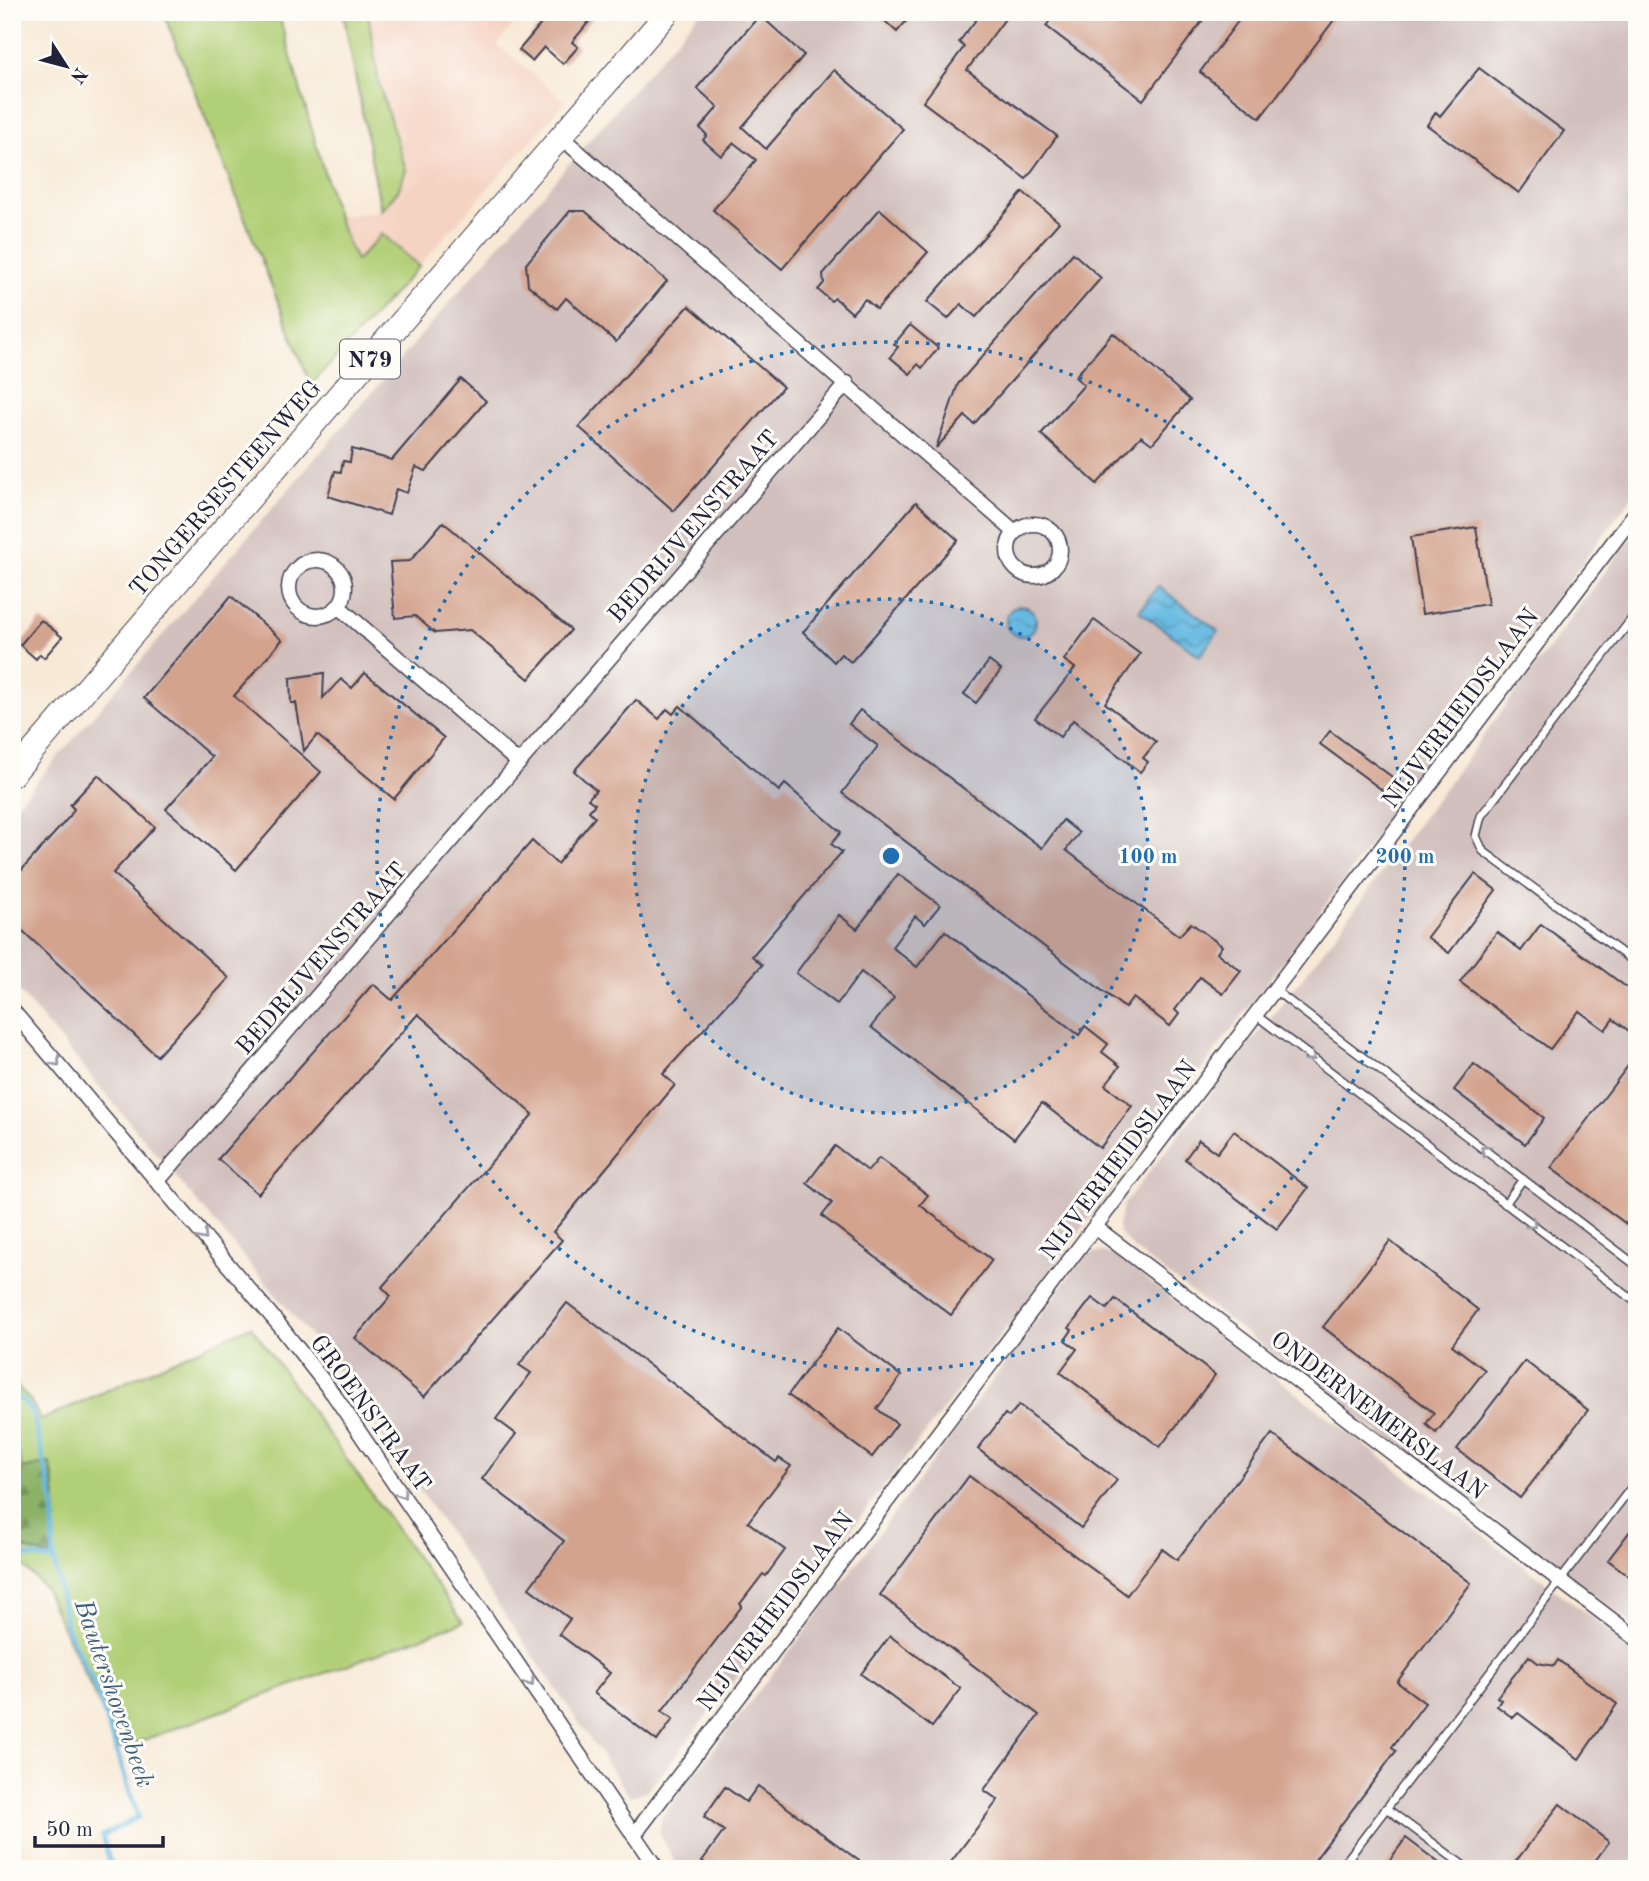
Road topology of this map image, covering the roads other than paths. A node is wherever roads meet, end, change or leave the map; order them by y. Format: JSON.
{"nodes":[{"id":1,"x":668,"y":12,"type":"edge"},
{"id":2,"x":561,"y":137,"type":"junction"},
{"id":3,"x":847,"y":383,"type":"junction"},
{"id":4,"x":1637,"y":511,"type":"edge"},
{"id":5,"x":1016,"y":532,"type":"dead end"},
{"id":6,"x":339,"y":607,"type":"junction"},
{"id":7,"x":1637,"y":612,"type":"edge"},
{"id":8,"x":519,"y":763,"type":"junction"},
{"id":9,"x":12,"y":775,"type":"edge"},
{"id":10,"x":1637,"y":964,"type":"edge"},
{"id":11,"x":1276,"y":991,"type":"junction"},
{"id":12,"x":12,"y":1010,"type":"edge"},
{"id":13,"x":1257,"y":1016,"type":"junction"},
{"id":14,"x":1523,"y":1179,"type":"junction"},
{"id":15,"x":157,"y":1182,"type":"junction"},
{"id":16,"x":1505,"y":1204,"type":"junction"},
{"id":17,"x":1095,"y":1227,"type":"junction"},
{"id":18,"x":1637,"y":1266,"type":"edge"},
{"id":19,"x":1637,"y":1303,"type":"edge"},
{"id":20,"x":1637,"y":1480,"type":"edge"},
{"id":21,"x":1562,"y":1582,"type":"junction"},
{"id":22,"x":1637,"y":1639,"type":"edge"},
{"id":23,"x":1386,"y":1808,"type":"junction"},
{"id":24,"x":634,"y":1835,"type":"junction"},
{"id":25,"x":657,"y":1869,"type":"edge"},
{"id":26,"x":1340,"y":1869,"type":"edge"},
{"id":27,"x":1468,"y":1869,"type":"edge"}],
"edges":[{"from":1,"to":2,"type":"main road","name":"TONGERSESTEENWEG","number":"N79"},
{"from":2,"to":3,"type":"street"},
{"from":2,"to":9,"type":"main road","name":"TONGERSESTEENWEG","number":"N79"},
{"from":3,"to":5,"type":"street"},
{"from":3,"to":8,"type":"street","name":"BEDRIJVENSTRAAT"},
{"from":4,"to":11,"type":"street","name":"NIJVERHEIDSLAAN"},
{"from":6,"to":6,"type":"street"},
{"from":6,"to":8,"type":"street"},
{"from":7,"to":10,"type":"lane"},
{"from":8,"to":15,"type":"street","name":"BEDRIJVENSTRAAT"},
{"from":11,"to":13,"type":"street","name":"NIJVERHEIDSLAAN"},
{"from":14,"to":11,"type":"lane","one_way":true},
{"from":12,"to":15,"type":"street","name":"GROENSTRAAT","one_way":true},
{"from":13,"to":16,"type":"lane","one_way":true},
{"from":13,"to":17,"type":"street","name":"NIJVERHEIDSLAAN"},
{"from":14,"to":16,"type":"lane"},
{"from":14,"to":18,"type":"lane"},
{"from":15,"to":24,"type":"street","name":"GROENSTRAAT","one_way":true},
{"from":16,"to":19,"type":"lane","one_way":true},
{"from":17,"to":21,"type":"street","name":"ONDERNEMERSLAAN"},
{"from":17,"to":24,"type":"street","name":"NIJVERHEIDSLAAN"},
{"from":20,"to":21,"type":"lane"},
{"from":21,"to":22,"type":"street","name":"ONDERNEMERSLAAN"},
{"from":21,"to":23,"type":"lane"},
{"from":23,"to":26,"type":"lane"},
{"from":23,"to":27,"type":"lane"},
{"from":24,"to":25,"type":"street","name":"GROENSTRAAT"}]}
